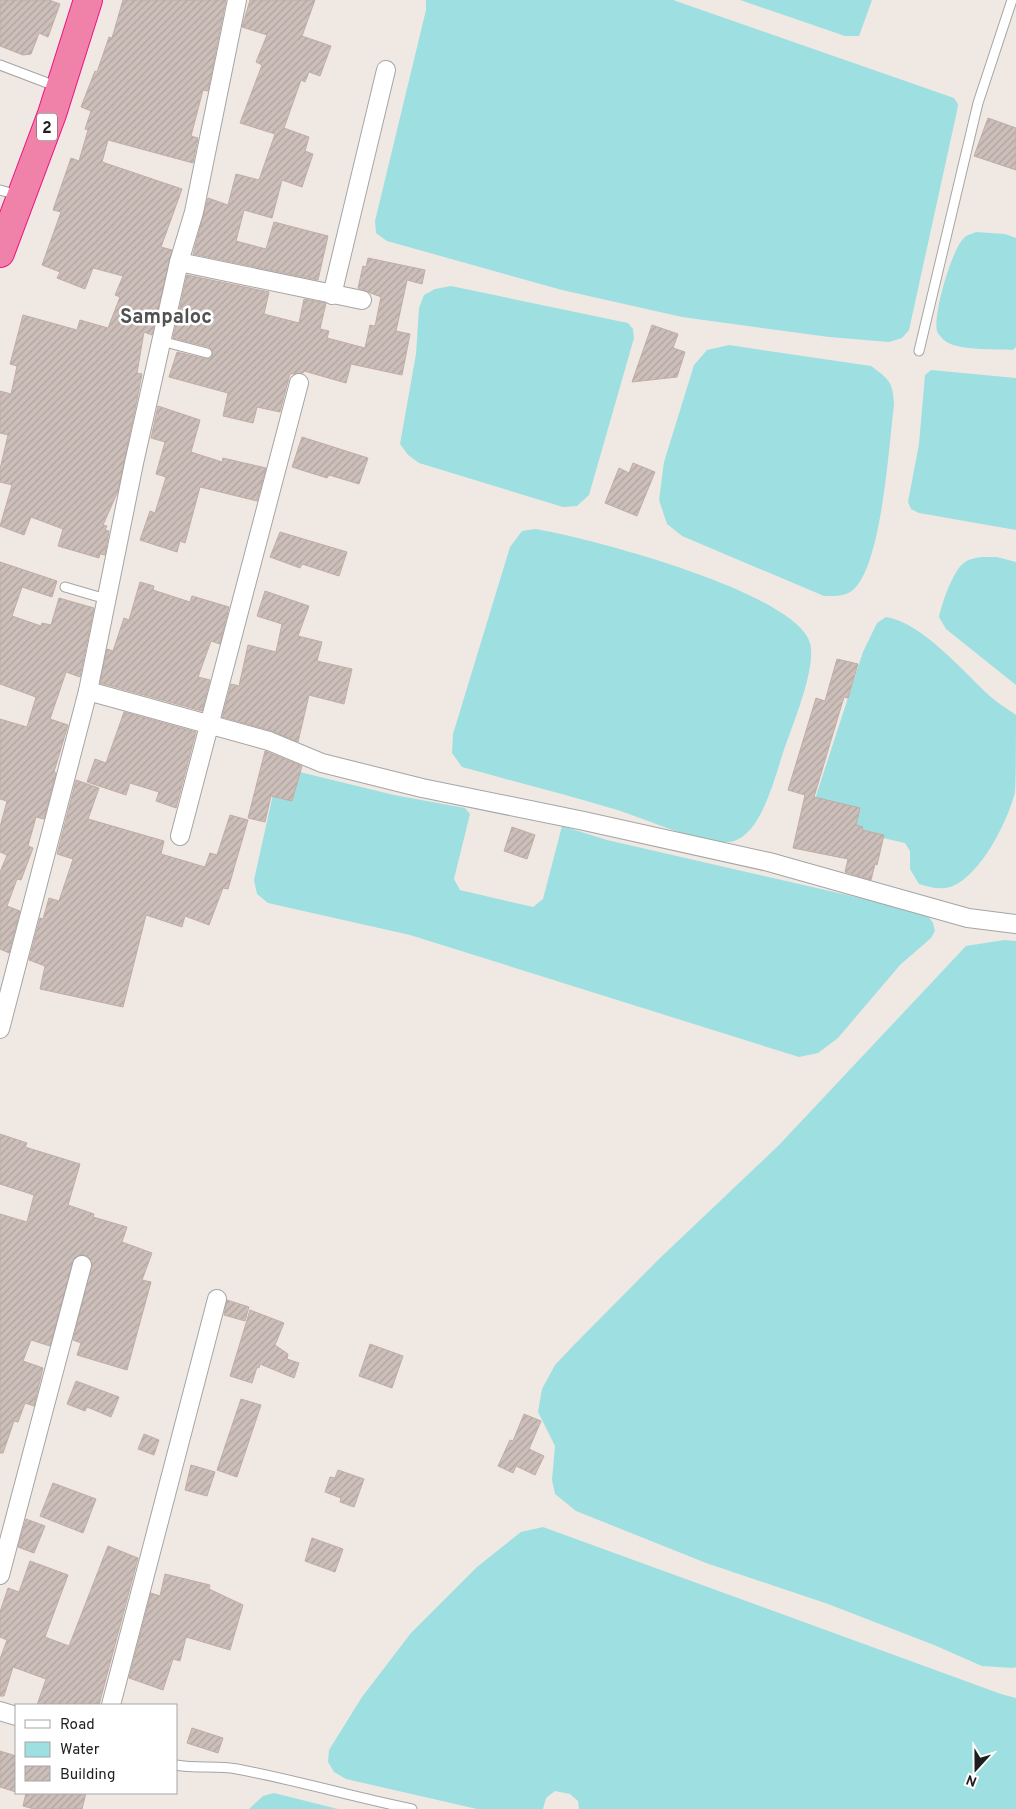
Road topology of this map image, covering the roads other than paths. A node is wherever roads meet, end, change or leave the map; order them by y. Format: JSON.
{"nodes":[{"id":1,"x":88,"y":0,"type":"edge"},
{"id":2,"x":237,"y":0,"type":"edge"},
{"id":3,"x":1012,"y":0,"type":"edge"},
{"id":4,"x":0,"y":65,"type":"edge"},
{"id":5,"x":386,"y":70,"type":"dead end"},
{"id":6,"x":61,"y":88,"type":"junction"},
{"id":7,"x":10,"y":192,"type":"edge"},
{"id":8,"x":0,"y":253,"type":"edge"},
{"id":9,"x":179,"y":262,"type":"junction"},
{"id":10,"x":332,"y":295,"type":"junction"},
{"id":11,"x":362,"y":300,"type":"dead end"},
{"id":12,"x":161,"y":341,"type":"junction"},
{"id":13,"x":919,"y":351,"type":"dead end"},
{"id":14,"x":207,"y":353,"type":"dead end"},
{"id":15,"x":299,"y":381,"type":"dead end"},
{"id":16,"x":65,"y":587,"type":"dead end"},
{"id":17,"x":106,"y":599,"type":"junction"},
{"id":18,"x":88,"y":691,"type":"junction"},
{"id":19,"x":210,"y":726,"type":"junction"},
{"id":20,"x":180,"y":836,"type":"dead end"},
{"id":21,"x":1016,"y":924,"type":"edge"},
{"id":22,"x":0,"y":1029,"type":"edge"},
{"id":23,"x":82,"y":1265,"type":"dead end"},
{"id":24,"x":217,"y":1299,"type":"dead end"},
{"id":25,"x":0,"y":1575,"type":"edge"},
{"id":26,"x":111,"y":1704,"type":"edge"},
{"id":27,"x":0,"y":1711,"type":"edge"},
{"id":28,"x":15,"y":1716,"type":"edge"},
{"id":29,"x":178,"y":1764,"type":"edge"},
{"id":30,"x":412,"y":1809,"type":"edge"}],
"edges":[{"from":1,"to":6,"type":"highway","number":"2"},
{"from":2,"to":9,"type":"street"},
{"from":3,"to":13,"type":"lane"},
{"from":4,"to":6,"type":"lane"},
{"from":5,"to":10,"type":"street"},
{"from":6,"to":7,"type":"highway","number":"2"},
{"from":7,"to":8,"type":"highway","number":"2"},
{"from":9,"to":10,"type":"street"},
{"from":9,"to":12,"type":"street"},
{"from":10,"to":11,"type":"street"},
{"from":12,"to":14,"type":"lane"},
{"from":12,"to":17,"type":"street"},
{"from":15,"to":19,"type":"street"},
{"from":16,"to":17,"type":"lane"},
{"from":17,"to":18,"type":"street"},
{"from":18,"to":19,"type":"street"},
{"from":18,"to":22,"type":"street"},
{"from":19,"to":20,"type":"street"},
{"from":19,"to":21,"type":"street"},
{"from":23,"to":25,"type":"street"},
{"from":24,"to":26,"type":"street"},
{"from":27,"to":28,"type":"street"},
{"from":29,"to":30,"type":"lane"}]}
